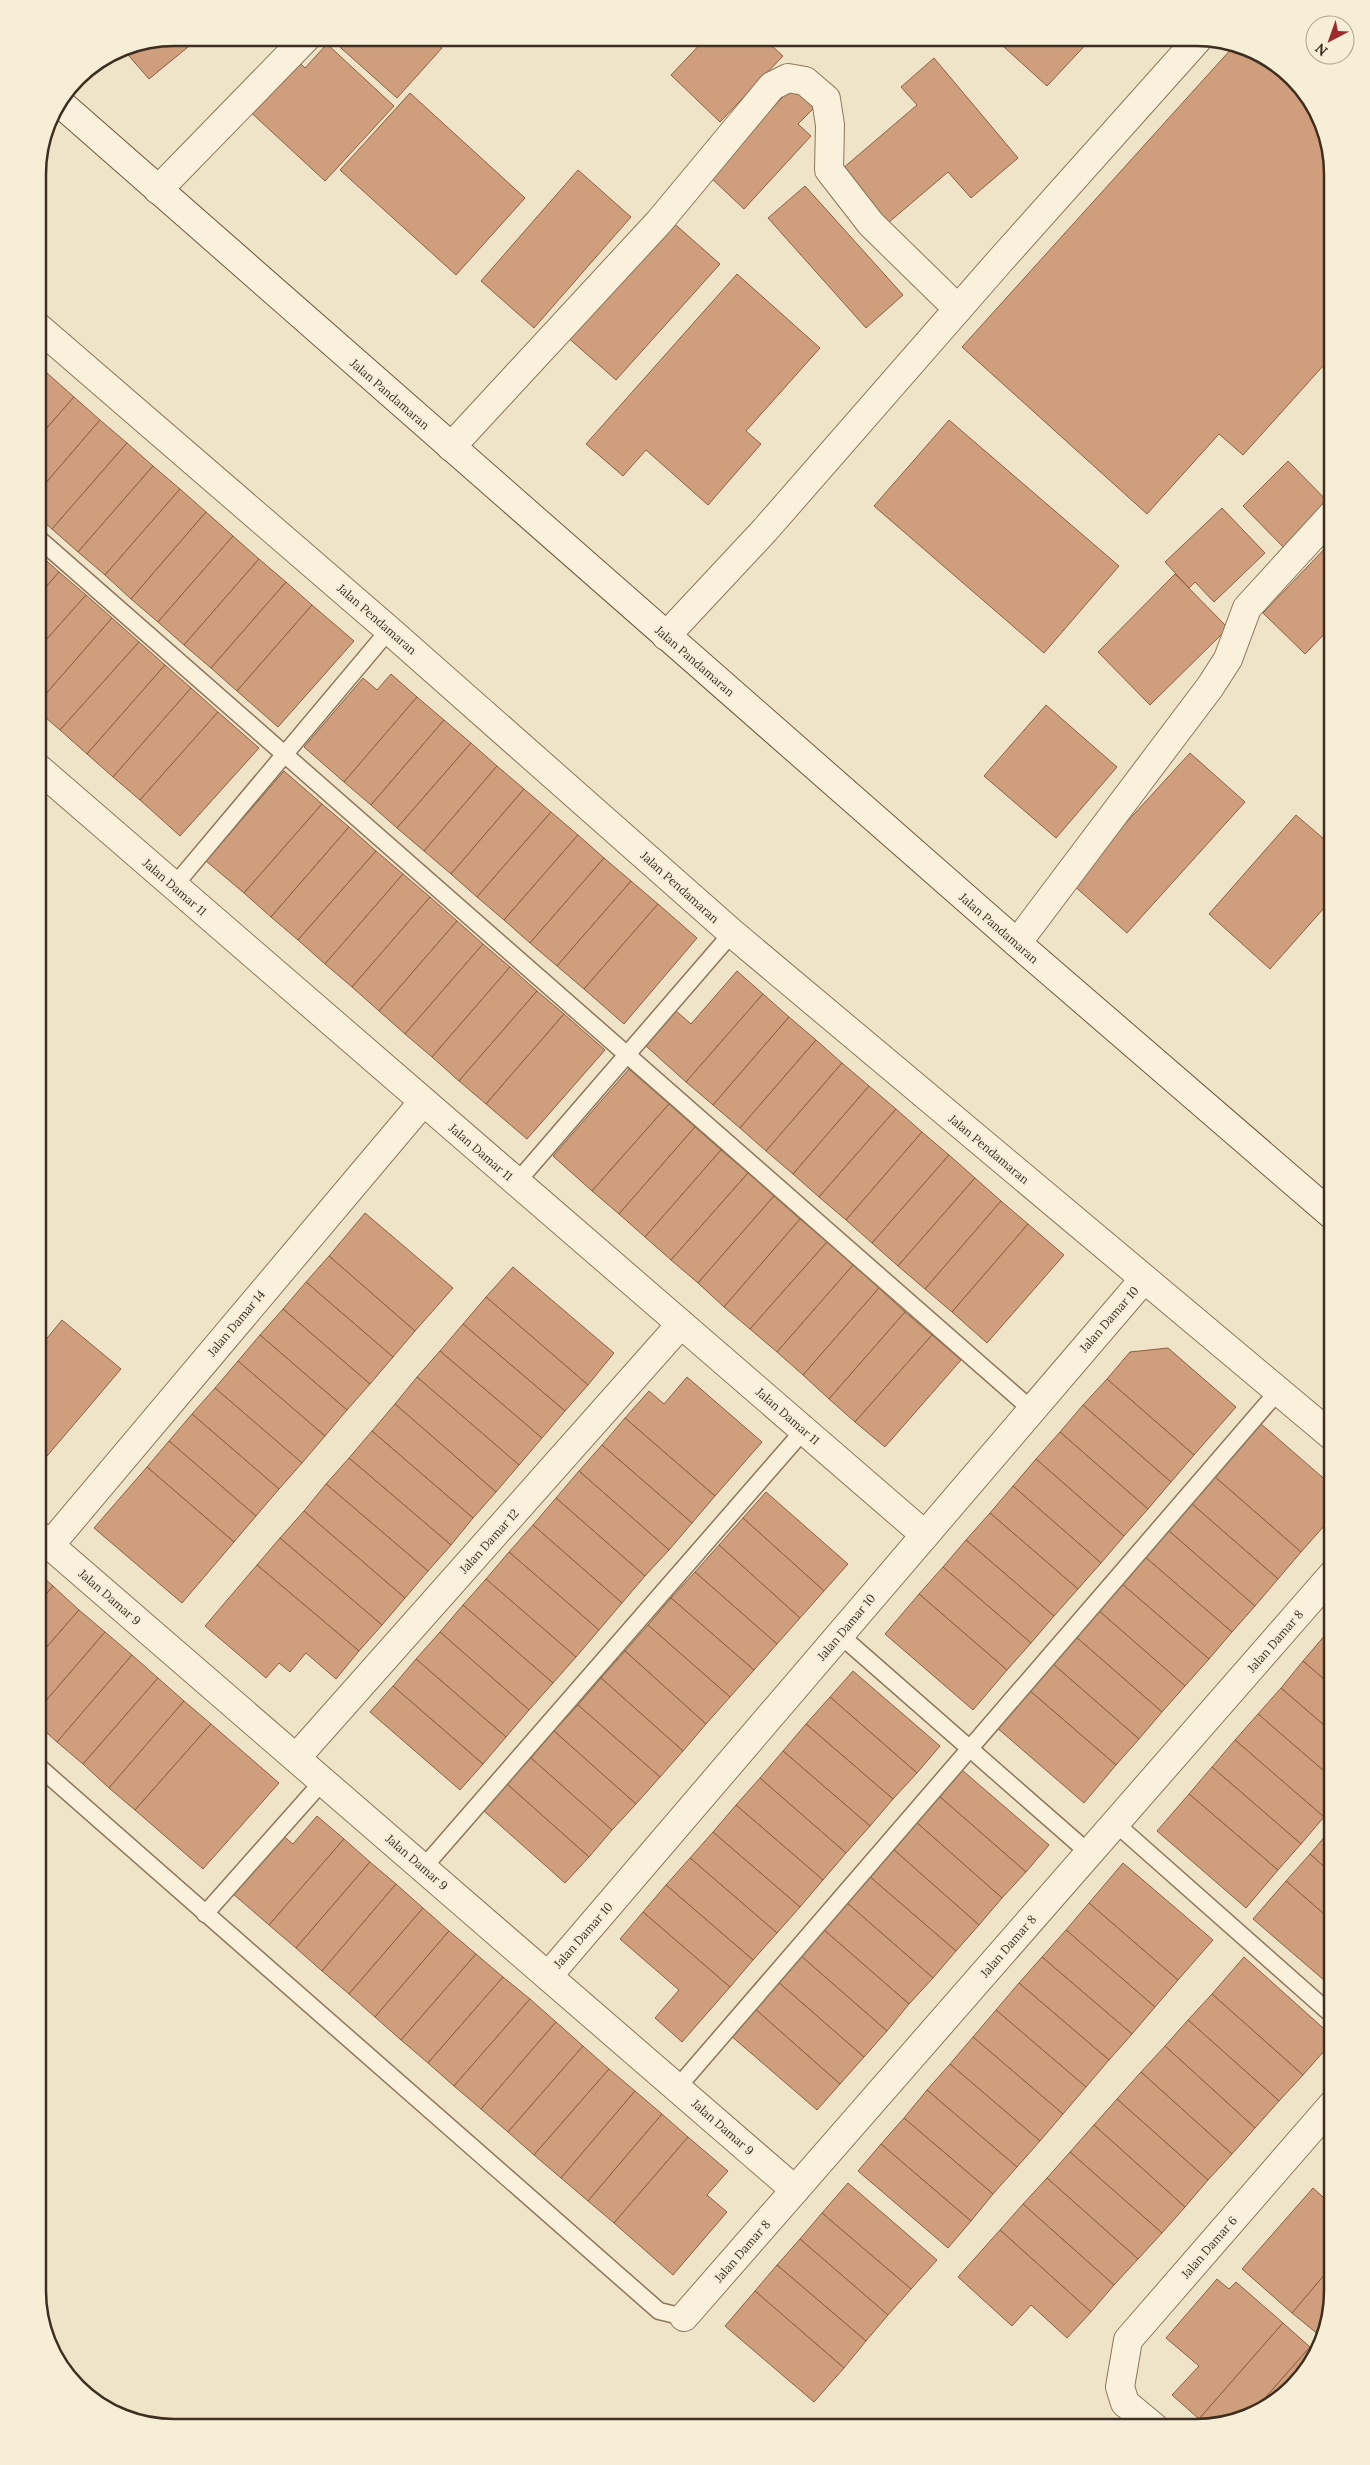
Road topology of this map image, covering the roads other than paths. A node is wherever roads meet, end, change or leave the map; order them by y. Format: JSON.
{"nodes":[{"id":1,"x":297,"y":47,"type":"edge"},
{"id":2,"x":1191,"y":47,"type":"edge"},
{"id":3,"x":65,"y":107,"type":"edge"},
{"id":4,"x":158,"y":190,"type":"junction"},
{"id":5,"x":958,"y":309,"type":"junction"},
{"id":6,"x":47,"y":336,"type":"edge"},
{"id":7,"x":451,"y":447,"type":"junction"},
{"id":8,"x":1324,"y":524,"type":"edge"},
{"id":9,"x":47,"y":546,"type":"edge"},
{"id":10,"x":389,"y":630,"type":"junction"},
{"id":11,"x":666,"y":636,"type":"junction"},
{"id":12,"x":284,"y":755,"type":"junction"},
{"id":13,"x":47,"y":776,"type":"edge"},
{"id":14,"x":174,"y":886,"type":"junction"},
{"id":15,"x":732,"y":933,"type":"junction"},
{"id":16,"x":1017,"y":943,"type":"junction"},
{"id":17,"x":626,"y":1055,"type":"junction"},
{"id":18,"x":423,"y":1102,"type":"junction"},
{"id":19,"x":517,"y":1182,"type":"junction"},
{"id":20,"x":1324,"y":1208,"type":"edge"},
{"id":21,"x":1144,"y":1279,"type":"junction"},
{"id":22,"x":681,"y":1324,"type":"junction"},
{"id":23,"x":1279,"y":1390,"type":"junction"},
{"id":24,"x":1032,"y":1410,"type":"junction"},
{"id":25,"x":1324,"y":1429,"type":"edge"},
{"id":26,"x":804,"y":1430,"type":"junction"},
{"id":27,"x":925,"y":1535,"type":"junction"},
{"id":28,"x":46,"y":1537,"type":"edge"},
{"id":29,"x":46,"y":1542,"type":"edge"},
{"id":30,"x":1324,"y":1584,"type":"edge"},
{"id":31,"x":840,"y":1635,"type":"junction"},
{"id":32,"x":971,"y":1750,"type":"junction"},
{"id":33,"x":296,"y":1758,"type":"junction"},
{"id":34,"x":46,"y":1773,"type":"edge"},
{"id":35,"x":323,"y":1781,"type":"junction"},
{"id":36,"x":1115,"y":1824,"type":"junction"},
{"id":37,"x":1089,"y":1853,"type":"junction"},
{"id":38,"x":423,"y":1868,"type":"junction"},
{"id":39,"x":205,"y":1914,"type":"junction"},
{"id":40,"x":548,"y":1976,"type":"junction"},
{"id":41,"x":1324,"y":2008,"type":"edge"},
{"id":42,"x":677,"y":2088,"type":"junction"},
{"id":43,"x":1324,"y":2124,"type":"edge"},
{"id":44,"x":795,"y":2190,"type":"junction"},
{"id":45,"x":684,"y":2317,"type":"joint"},
{"id":46,"x":1144,"y":2419,"type":"edge"}],
"edges":[{"from":1,"to":4,"type":"street"},
{"from":2,"to":5,"type":"street"},
{"from":3,"to":4,"type":"street","name":"Jalan Pandamaran"},
{"from":4,"to":7,"type":"street","name":"Jalan Pandamaran"},
{"from":5,"to":7,"type":"street"},
{"from":5,"to":11,"type":"street"},
{"from":6,"to":10,"type":"street","name":"Jalan Pendamaran"},
{"from":7,"to":11,"type":"street","name":"Jalan Pandamaran"},
{"from":8,"to":16,"type":"street"},
{"from":9,"to":12,"type":"lane"},
{"from":10,"to":12,"type":"lane"},
{"from":10,"to":15,"type":"street","name":"Jalan Pendamaran"},
{"from":11,"to":16,"type":"street","name":"Jalan Pandamaran"},
{"from":12,"to":14,"type":"lane"},
{"from":12,"to":17,"type":"lane"},
{"from":13,"to":14,"type":"street","name":"Jalan Damar 11"},
{"from":14,"to":18,"type":"street","name":"Jalan Damar 11"},
{"from":15,"to":17,"type":"lane"},
{"from":15,"to":21,"type":"street","name":"Jalan Pendamaran"},
{"from":16,"to":20,"type":"street","name":"Jalan Pandamaran"},
{"from":17,"to":19,"type":"lane"},
{"from":17,"to":24,"type":"lane"},
{"from":18,"to":19,"type":"street","name":"Jalan Damar 11"},
{"from":18,"to":28,"type":"street","name":"Jalan Damar 14"},
{"from":19,"to":22,"type":"street","name":"Jalan Damar 11"},
{"from":21,"to":23,"type":"street","name":"Jalan Pendamaran"},
{"from":21,"to":24,"type":"street","name":"Jalan Damar 10"},
{"from":22,"to":26,"type":"street","name":"Jalan Damar 11"},
{"from":22,"to":33,"type":"street","name":"Jalan Damar 12"},
{"from":23,"to":25,"type":"street","name":"Jalan Pendamaran"},
{"from":23,"to":32,"type":"lane"},
{"from":24,"to":27,"type":"street","name":"Jalan Damar 10"},
{"from":26,"to":27,"type":"street","name":"Jalan Damar 11"},
{"from":26,"to":38,"type":"lane"},
{"from":27,"to":31,"type":"street","name":"Jalan Damar 10"},
{"from":29,"to":33,"type":"street","name":"Jalan Damar 9"},
{"from":30,"to":36,"type":"street","name":"Jalan Damar 8"},
{"from":31,"to":32,"type":"lane"},
{"from":31,"to":40,"type":"street","name":"Jalan Damar 10"},
{"from":32,"to":37,"type":"lane"},
{"from":32,"to":42,"type":"lane"},
{"from":33,"to":35,"type":"street","name":"Jalan Damar 9"},
{"from":34,"to":39,"type":"lane"},
{"from":35,"to":38,"type":"street","name":"Jalan Damar 9"},
{"from":35,"to":39,"type":"lane"},
{"from":36,"to":37,"type":"street","name":"Jalan Damar 8"},
{"from":36,"to":41,"type":"lane"},
{"from":37,"to":44,"type":"street","name":"Jalan Damar 8"},
{"from":38,"to":40,"type":"street","name":"Jalan Damar 9"},
{"from":39,"to":45,"type":"lane"},
{"from":40,"to":42,"type":"street","name":"Jalan Damar 9"},
{"from":42,"to":44,"type":"street","name":"Jalan Damar 9"},
{"from":43,"to":46,"type":"street","name":"Jalan Damar 6"},
{"from":44,"to":45,"type":"street","name":"Jalan Damar 8"}]}
